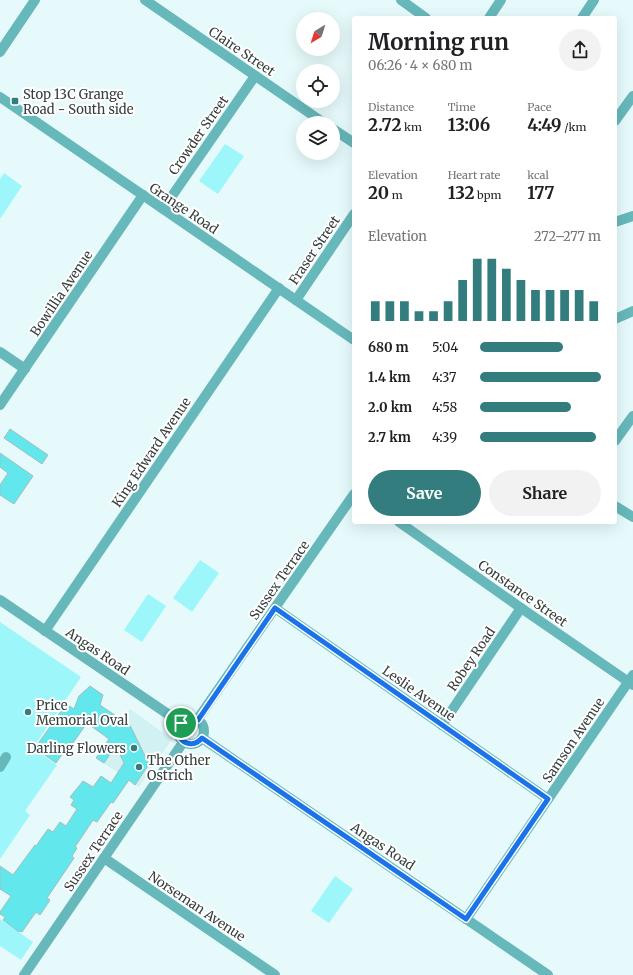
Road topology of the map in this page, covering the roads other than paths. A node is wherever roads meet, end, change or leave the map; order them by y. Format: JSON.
{"nodes":[{"id":1,"x":35,"y":0,"type":"edge"},
{"id":2,"x":145,"y":0,"type":"edge"},
{"id":3,"x":400,"y":0,"type":"edge"},
{"id":4,"x":501,"y":0,"type":"edge"},
{"id":5,"x":594,"y":0,"type":"edge"},
{"id":6,"x":423,"y":16,"type":"edge"},
{"id":7,"x":489,"y":16,"type":"edge"},
{"id":8,"x":583,"y":16,"type":"edge"},
{"id":9,"x":0,"y":52,"type":"edge"},
{"id":10,"x":255,"y":76,"type":"junction"},
{"id":11,"x":633,"y":96,"type":"edge"},
{"id":12,"x":0,"y":97,"type":"edge"},
{"id":13,"x":314,"y":116,"type":"edge"},
{"id":14,"x":617,"y":118,"type":"edge"},
{"id":15,"x":340,"y":134,"type":"edge"},
{"id":16,"x":352,"y":142,"type":"edge"},
{"id":17,"x":143,"y":195,"type":"junction"},
{"id":18,"x":163,"y":209,"type":"junction"},
{"id":19,"x":633,"y":216,"type":"edge"},
{"id":20,"x":352,"y":217,"type":"edge"},
{"id":21,"x":617,"y":221,"type":"edge"},
{"id":22,"x":279,"y":288,"type":"junction"},
{"id":23,"x":296,"y":300,"type":"junction"},
{"id":24,"x":633,"y":310,"type":"edge"},
{"id":25,"x":617,"y":319,"type":"edge"},
{"id":26,"x":352,"y":339,"type":"edge"},
{"id":27,"x":0,"y":352,"type":"edge"},
{"id":28,"x":25,"y":370,"type":"junction"},
{"id":29,"x":0,"y":405,"type":"edge"},
{"id":30,"x":633,"y":416,"type":"edge"},
{"id":31,"x":617,"y":439,"type":"edge"},
{"id":32,"x":352,"y":497,"type":"edge"},
{"id":33,"x":617,"y":507,"type":"edge"},
{"id":34,"x":633,"y":517,"type":"edge"},
{"id":35,"x":402,"y":524,"type":"edge"},
{"id":36,"x":0,"y":600,"type":"edge"},
{"id":37,"x":275,"y":608,"type":"junction"},
{"id":38,"x":521,"y":608,"type":"junction"},
{"id":39,"x":45,"y":630,"type":"junction"},
{"id":40,"x":632,"y":681,"type":"edge"},
{"id":41,"x":198,"y":720,"type":"junction"},
{"id":42,"x":181,"y":723,"type":"junction"},
{"id":43,"x":442,"y":725,"type":"junction"},
{"id":44,"x":202,"y":738,"type":"junction"},
{"id":45,"x":184,"y":742,"type":"junction"},
{"id":46,"x":6,"y":757,"type":"dead end"},
{"id":47,"x":0,"y":767,"type":"edge"},
{"id":48,"x":548,"y":799,"type":"junction"},
{"id":49,"x":104,"y":858,"type":"junction"},
{"id":50,"x":466,"y":919,"type":"junction"},
{"id":51,"x":25,"y":975,"type":"edge"},
{"id":52,"x":275,"y":975,"type":"edge"},
{"id":53,"x":548,"y":975,"type":"edge"}],
"edges":[{"from":1,"to":9,"type":"street"},
{"from":2,"to":10,"type":"street","name":"Claire Street"},
{"from":3,"to":6,"type":"street"},
{"from":4,"to":7,"type":"street"},
{"from":5,"to":8,"type":"street"},
{"from":10,"to":13,"type":"street","name":"Claire Street"},
{"from":10,"to":18,"type":"street","name":"Crowder Street"},
{"from":11,"to":14,"type":"street"},
{"from":12,"to":17,"type":"street","name":"Grange Road"},
{"from":15,"to":16,"type":"street"},
{"from":17,"to":18,"type":"street","name":"Grange Road"},
{"from":17,"to":28,"type":"street","name":"Bowillia Avenue"},
{"from":18,"to":22,"type":"street","name":"Grange Road"},
{"from":19,"to":21,"type":"street"},
{"from":20,"to":23,"type":"street","name":"Fraser Street"},
{"from":22,"to":23,"type":"street","name":"Grange Road"},
{"from":22,"to":39,"type":"street","name":"King Edward Avenue"},
{"from":23,"to":26,"type":"street","name":"Grange Road"},
{"from":24,"to":25,"type":"street"},
{"from":27,"to":28,"type":"street"},
{"from":28,"to":29,"type":"street","name":"Bowillia Avenue"},
{"from":30,"to":31,"type":"street"},
{"from":32,"to":37,"type":"street","name":"Sussex Terrace"},
{"from":33,"to":34,"type":"street"},
{"from":35,"to":38,"type":"street","name":"Constance Street"},
{"from":36,"to":39,"type":"street","name":"Angas Road"},
{"from":37,"to":41,"type":"street","name":"Sussex Terrace"},
{"from":37,"to":43,"type":"street","name":"Leslie Avenue"},
{"from":38,"to":40,"type":"street","name":"Constance Street"},
{"from":38,"to":43,"type":"street","name":"Robey Road"},
{"from":39,"to":42,"type":"street","name":"Angas Road"},
{"from":40,"to":48,"type":"street","name":"Samson Avenue"},
{"from":41,"to":42,"type":"street"},
{"from":41,"to":44,"type":"street"},
{"from":42,"to":45,"type":"street"},
{"from":43,"to":48,"type":"street","name":"Leslie Avenue"},
{"from":44,"to":45,"type":"street"},
{"from":44,"to":50,"type":"street","name":"Angas Road"},
{"from":45,"to":49,"type":"street","name":"Sussex Terrace"},
{"from":46,"to":47,"type":"street"},
{"from":48,"to":50,"type":"street","name":"Samson Avenue"},
{"from":49,"to":51,"type":"street","name":"Sussex Terrace"},
{"from":49,"to":52,"type":"street","name":"Norseman Avenue"},
{"from":50,"to":53,"type":"street","name":"Angas Road"}]}
